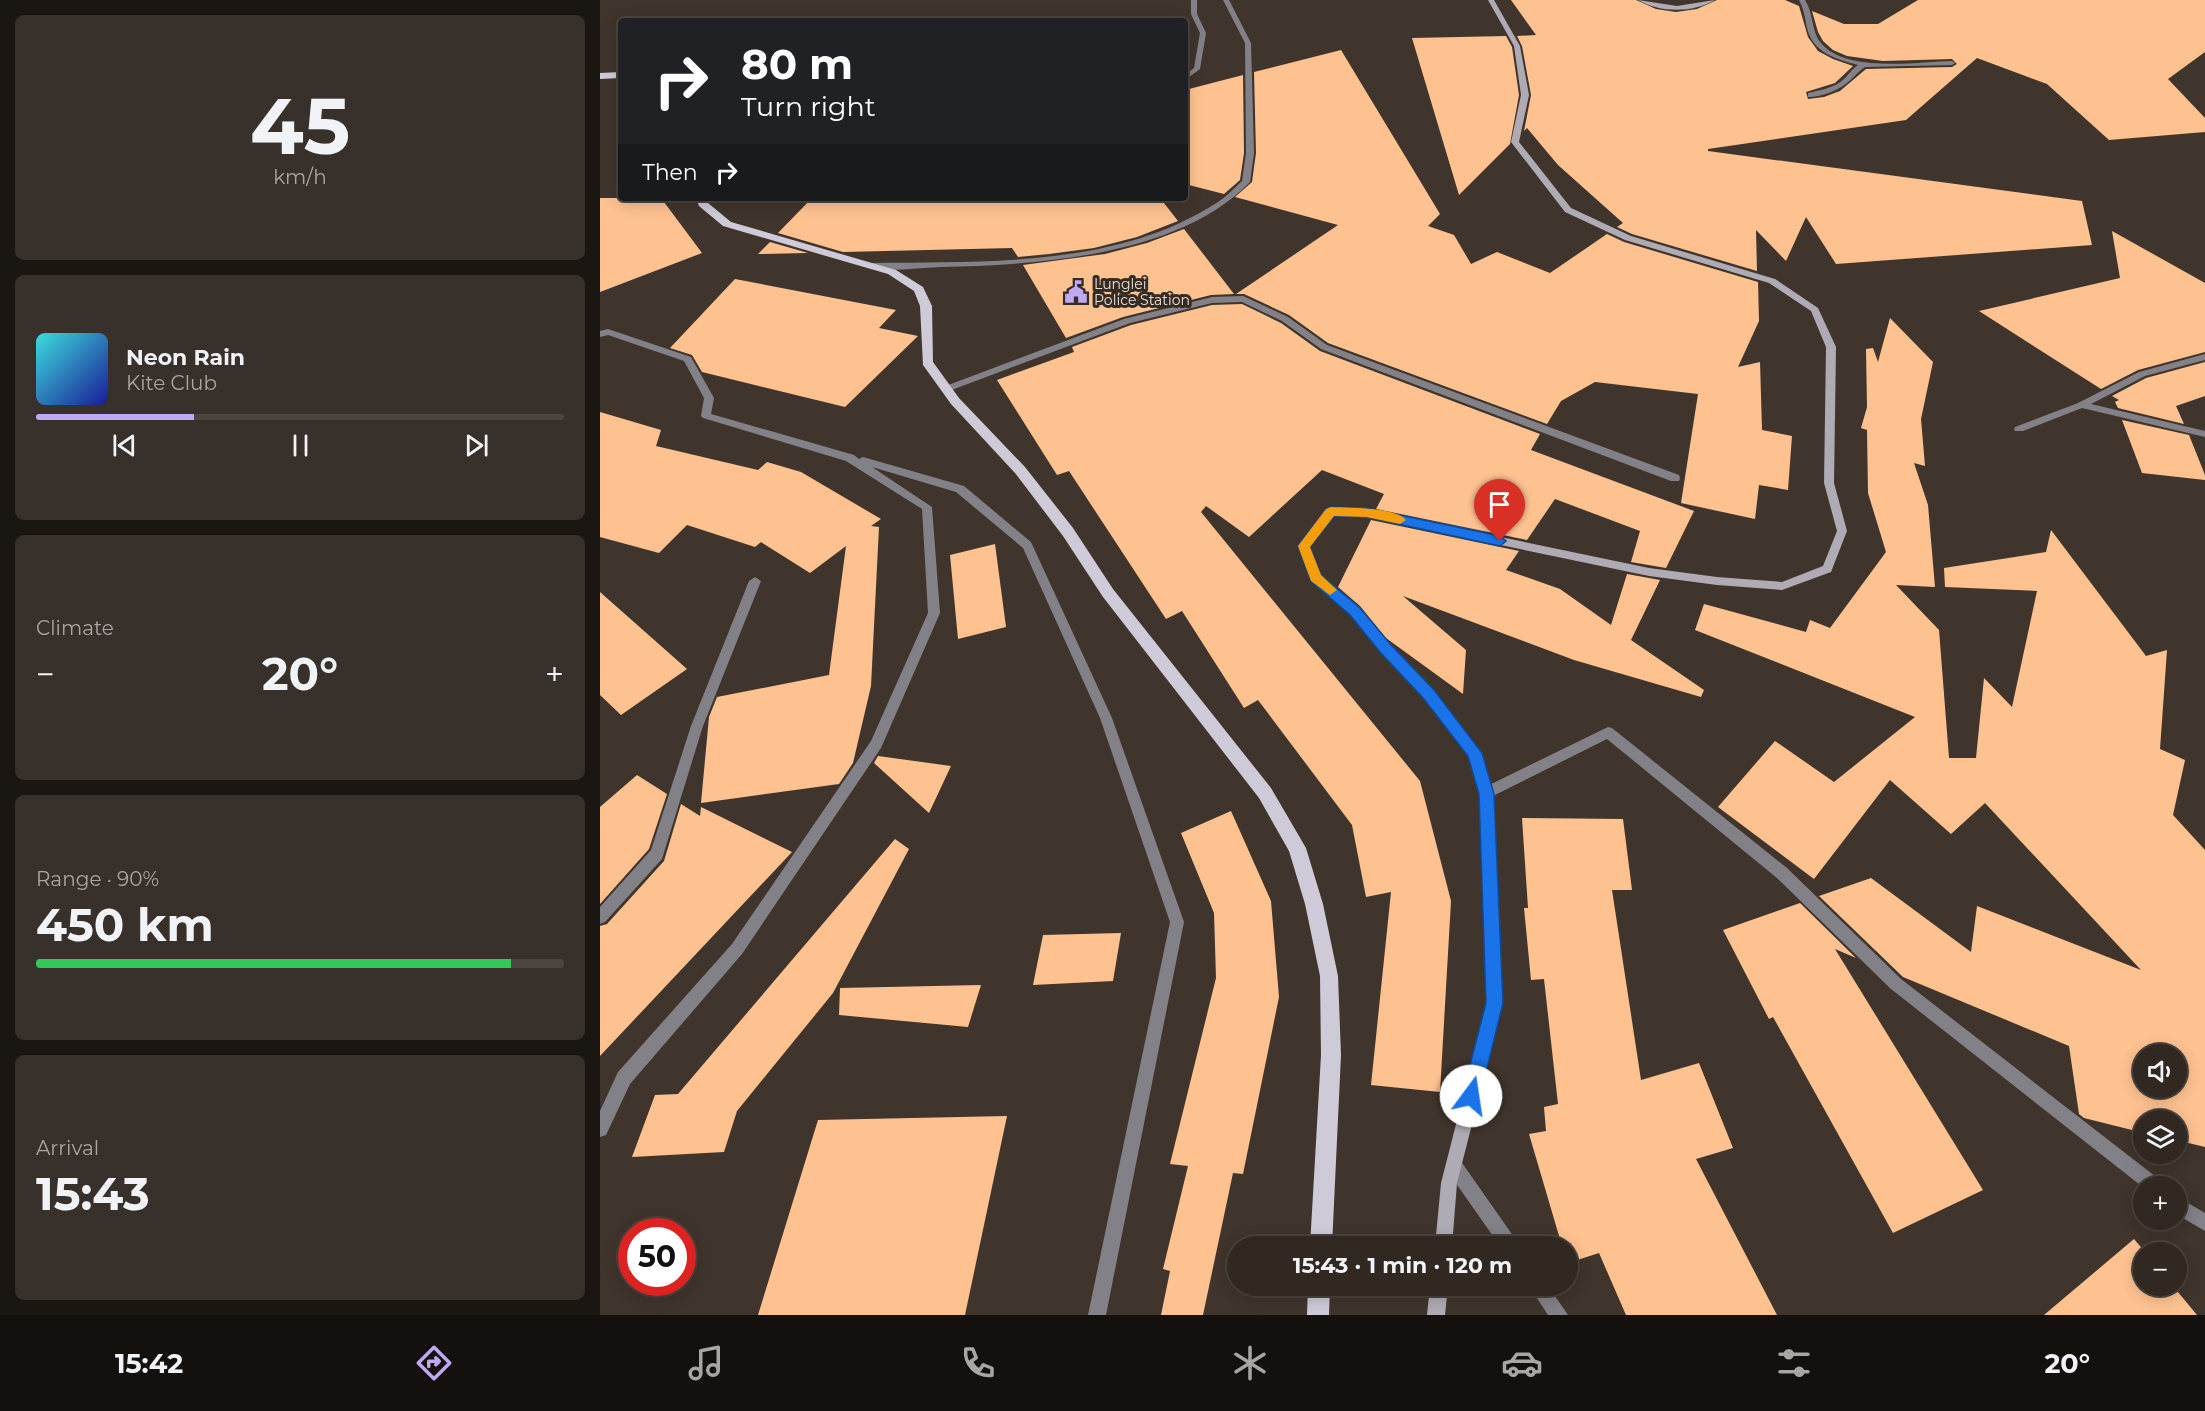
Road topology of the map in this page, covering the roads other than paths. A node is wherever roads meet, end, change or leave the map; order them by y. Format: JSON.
{"nodes":[{"id":1,"x":1194,"y":0,"type":"edge"},
{"id":2,"x":1226,"y":0,"type":"edge"},
{"id":3,"x":1491,"y":0,"type":"edge"},
{"id":4,"x":1641,"y":0,"type":"edge"},
{"id":5,"x":1712,"y":0,"type":"edge"},
{"id":6,"x":1802,"y":0,"type":"edge"},
{"id":7,"x":1952,"y":63,"type":"dead end"},
{"id":8,"x":1864,"y":65,"type":"junction"},
{"id":9,"x":618,"y":75,"type":"edge"},
{"id":10,"x":600,"y":76,"type":"edge"},
{"id":11,"x":1188,"y":76,"type":"edge"},
{"id":12,"x":1811,"y":96,"type":"dead end"},
{"id":13,"x":702,"y":201,"type":"edge"},
{"id":14,"x":871,"y":266,"type":"junction"},
{"id":15,"x":603,"y":336,"type":"edge"},
{"id":16,"x":2205,"y":357,"type":"edge"},
{"id":17,"x":946,"y":389,"type":"junction"},
{"id":18,"x":2081,"y":405,"type":"junction"},
{"id":19,"x":2019,"y":429,"type":"dead end"},
{"id":20,"x":2205,"y":434,"type":"edge"},
{"id":21,"x":850,"y":458,"type":"junction"},
{"id":22,"x":1675,"y":478,"type":"dead end"},
{"id":23,"x":755,"y":581,"type":"dead end"},
{"id":24,"x":1486,"y":794,"type":"junction"},
{"id":25,"x":600,"y":917,"type":"edge"},
{"id":26,"x":600,"y":1129,"type":"edge"},
{"id":27,"x":1454,"y":1166,"type":"junction"},
{"id":28,"x":2141,"y":1176,"type":"edge"},
{"id":29,"x":2187,"y":1211,"type":"edge"},
{"id":30,"x":2205,"y":1223,"type":"edge"},
{"id":31,"x":1322,"y":1236,"type":"edge"},
{"id":32,"x":1444,"y":1236,"type":"edge"},
{"id":33,"x":1503,"y":1236,"type":"edge"},
{"id":34,"x":1319,"y":1296,"type":"edge"},
{"id":35,"x":1438,"y":1296,"type":"edge"},
{"id":36,"x":1545,"y":1296,"type":"edge"},
{"id":37,"x":1097,"y":1315,"type":"edge"},
{"id":38,"x":1318,"y":1315,"type":"edge"},
{"id":39,"x":1436,"y":1315,"type":"edge"},
{"id":40,"x":1559,"y":1315,"type":"edge"}],
"edges":[{"from":1,"to":11,"type":"street"},
{"from":2,"to":14,"type":"street"},
{"from":3,"to":24,"type":"main road"},
{"from":4,"to":5,"type":"main road"},
{"from":6,"to":8,"type":"street"},
{"from":7,"to":8,"type":"street"},
{"from":8,"to":12,"type":"street"},
{"from":9,"to":10,"type":"main road"},
{"from":13,"to":14,"type":"main road"},
{"from":14,"to":17,"type":"main road"},
{"from":15,"to":21,"type":"street"},
{"from":16,"to":18,"type":"street"},
{"from":17,"to":22,"type":"street"},
{"from":17,"to":31,"type":"main road"},
{"from":18,"to":19,"type":"street"},
{"from":18,"to":20,"type":"street"},
{"from":21,"to":26,"type":"street"},
{"from":21,"to":37,"type":"street"},
{"from":23,"to":25,"type":"street"},
{"from":24,"to":27,"type":"main road"},
{"from":24,"to":28,"type":"street"},
{"from":27,"to":32,"type":"main road"},
{"from":27,"to":33,"type":"street"},
{"from":29,"to":30,"type":"street"},
{"from":34,"to":38,"type":"main road"},
{"from":35,"to":39,"type":"main road"},
{"from":36,"to":40,"type":"street"}]}
